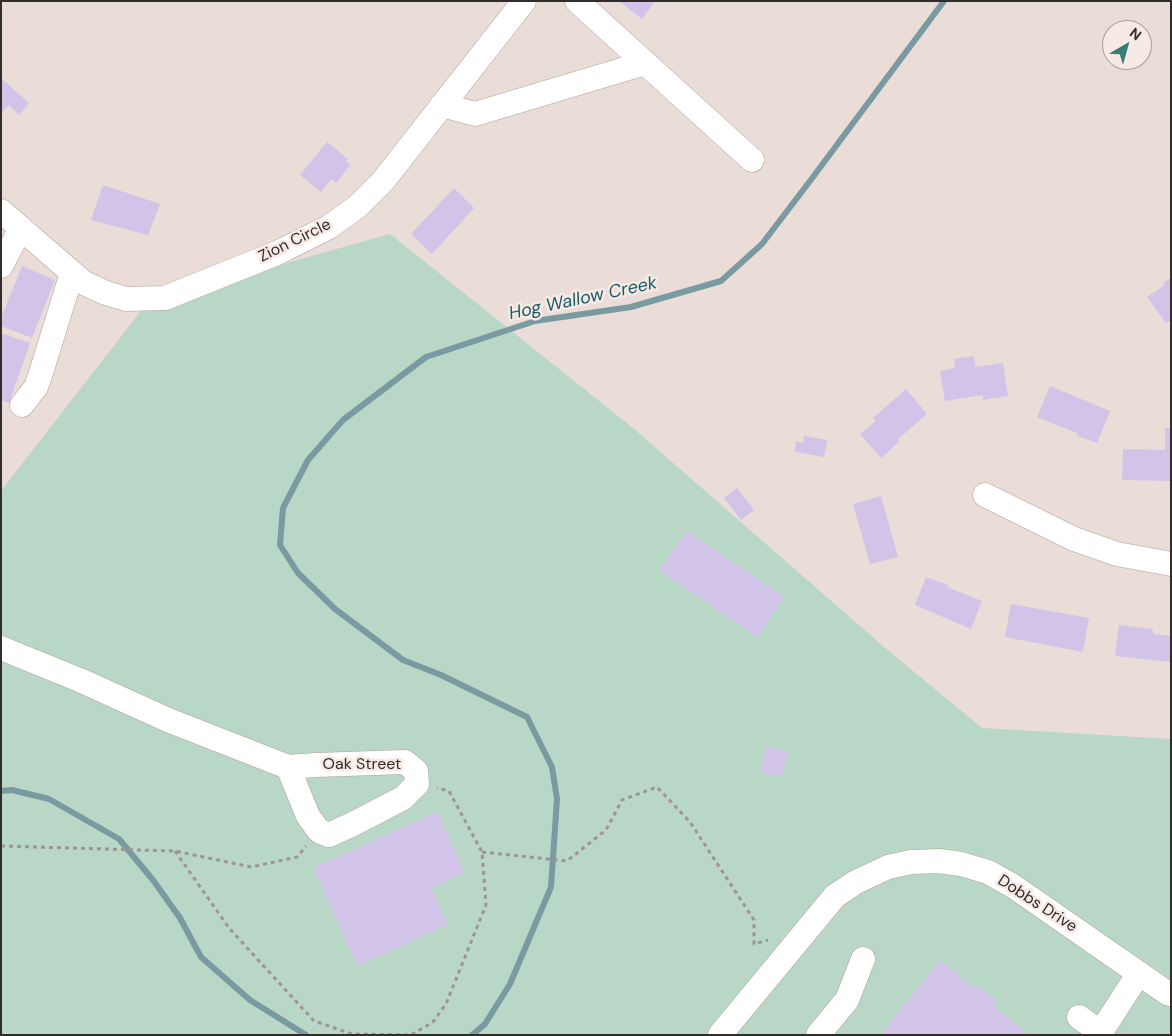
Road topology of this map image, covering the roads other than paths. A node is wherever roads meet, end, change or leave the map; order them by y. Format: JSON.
{"nodes":[{"id":1,"x":577,"y":1,"type":"edge"},
{"id":2,"x":515,"y":5,"type":"edge"},
{"id":3,"x":644,"y":62,"type":"junction"},
{"id":4,"x":442,"y":105,"type":"junction"},
{"id":5,"x":752,"y":160,"type":"dead end"},
{"id":6,"x":1,"y":211,"type":"edge"},
{"id":7,"x":21,"y":228,"type":"junction"},
{"id":8,"x":1,"y":266,"type":"edge"},
{"id":9,"x":72,"y":273,"type":"junction"},
{"id":10,"x":22,"y":405,"type":"dead end"},
{"id":11,"x":985,"y":495,"type":"dead end"},
{"id":12,"x":1171,"y":564,"type":"edge"},
{"id":13,"x":1,"y":648,"type":"edge"},
{"id":14,"x":288,"y":767,"type":"junction"},
{"id":15,"x":862,"y":958,"type":"dead end"},
{"id":16,"x":1138,"y":973,"type":"junction"},
{"id":17,"x":1171,"y":994,"type":"edge"},
{"id":18,"x":1079,"y":1017,"type":"dead end"},
{"id":19,"x":1100,"y":1034,"type":"edge"},
{"id":20,"x":720,"y":1035,"type":"edge"},
{"id":21,"x":818,"y":1035,"type":"edge"}],
"edges":[{"from":1,"to":3,"type":"street"},
{"from":2,"to":4,"type":"street","name":"Zion Circle"},
{"from":3,"to":4,"type":"street"},
{"from":3,"to":5,"type":"street"},
{"from":4,"to":9,"type":"street","name":"Zion Circle"},
{"from":6,"to":7,"type":"street","name":"Zion Circle"},
{"from":7,"to":8,"type":"street"},
{"from":7,"to":9,"type":"street","name":"Zion Circle"},
{"from":9,"to":10,"type":"street"},
{"from":11,"to":12,"type":"street"},
{"from":13,"to":14,"type":"street","name":"Oak Street"},
{"from":14,"to":14,"type":"street","name":"Oak Street"},
{"from":15,"to":21,"type":"street"},
{"from":16,"to":17,"type":"street","name":"Dobbs Drive"},
{"from":16,"to":19,"type":"street"},
{"from":16,"to":20,"type":"street","name":"Dobbs Drive"},
{"from":18,"to":19,"type":"street"}]}
